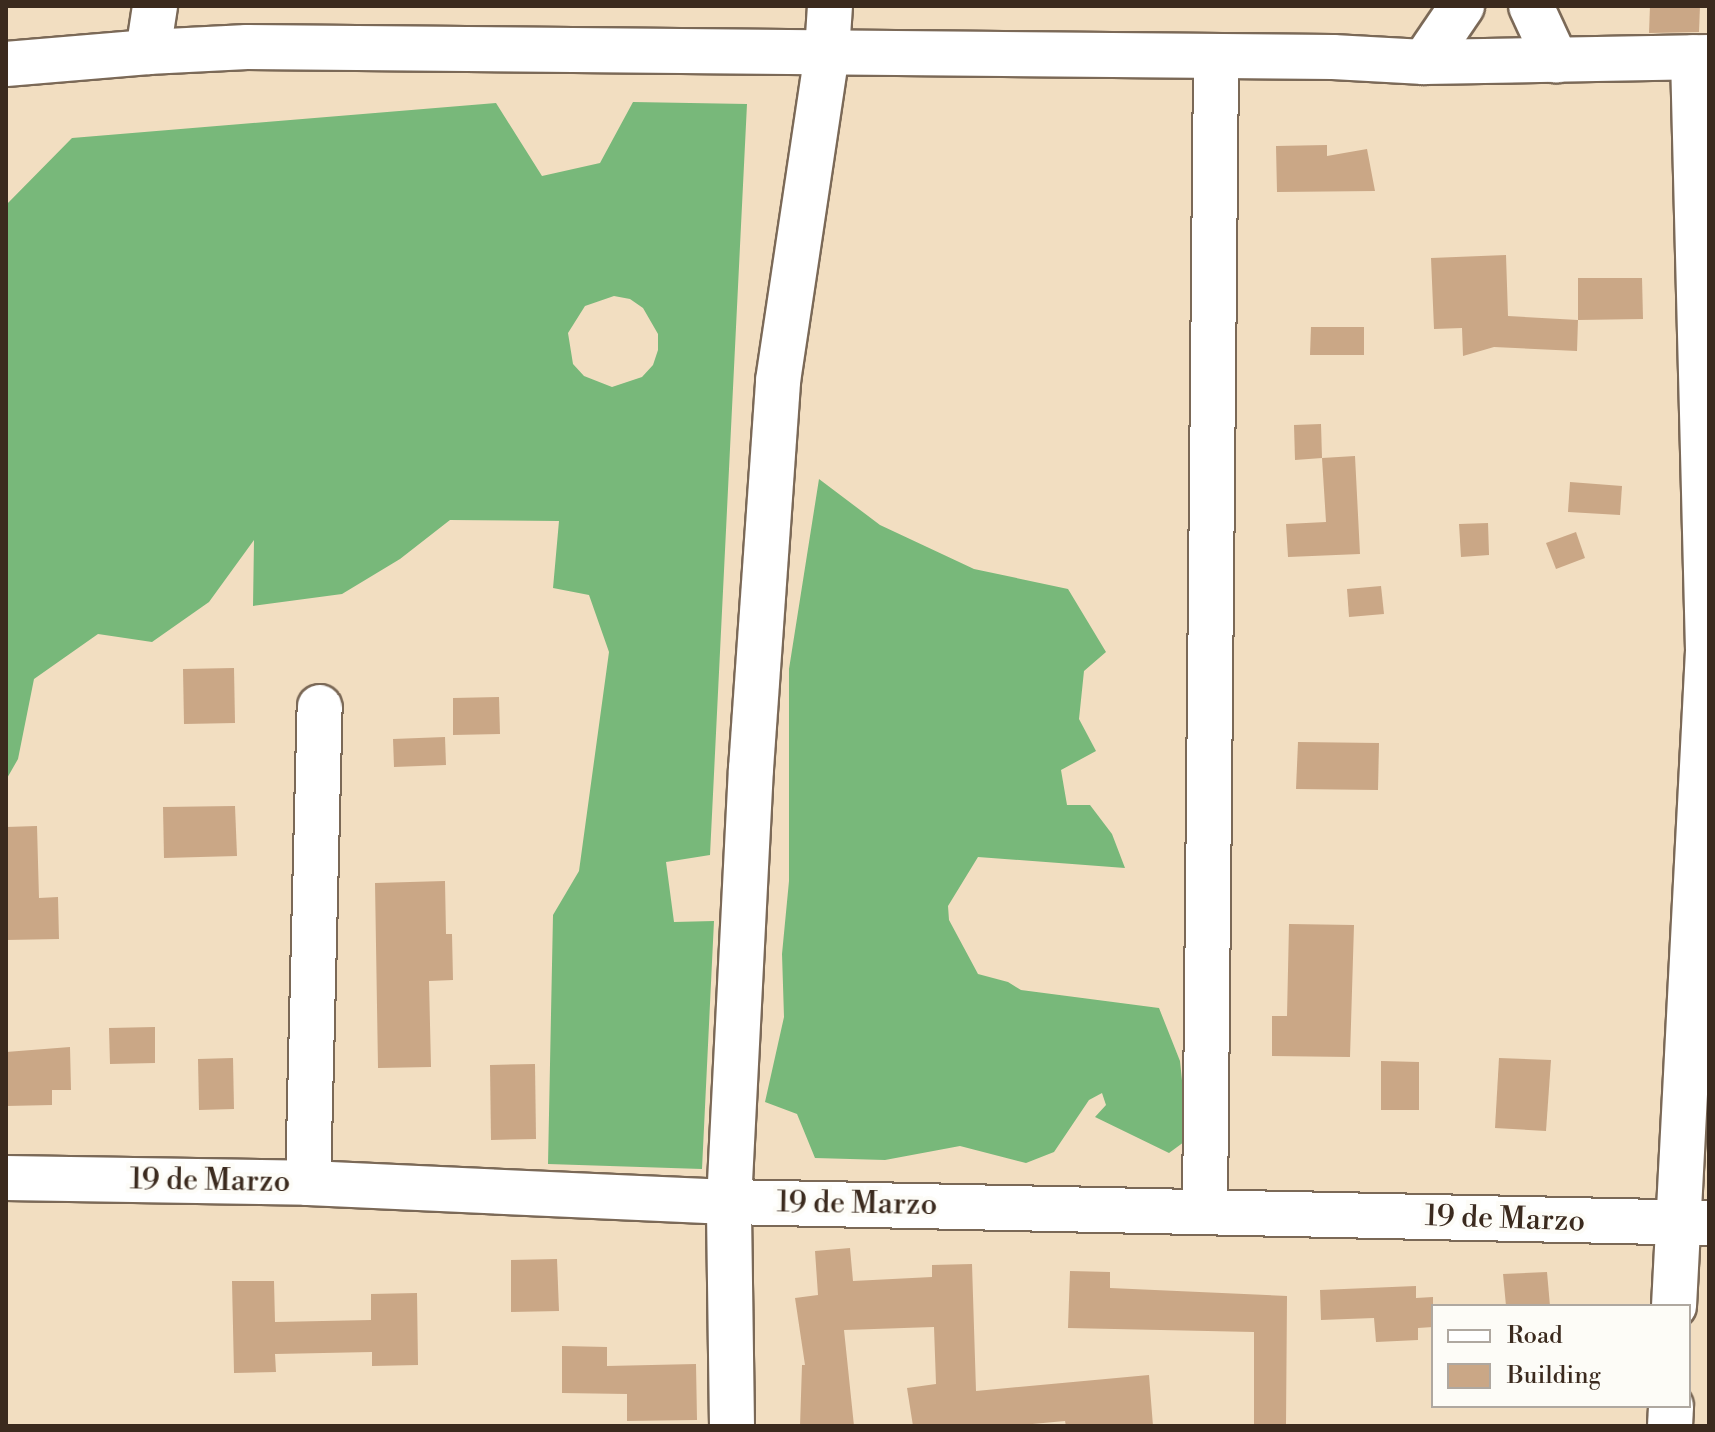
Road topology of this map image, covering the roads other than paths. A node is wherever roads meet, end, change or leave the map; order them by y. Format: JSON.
{"nodes":[{"id":1,"x":155,"y":6,"type":"edge"},
{"id":2,"x":830,"y":6,"type":"edge"},
{"id":3,"x":1462,"y":6,"type":"edge"},
{"id":4,"x":1531,"y":6,"type":"edge"},
{"id":5,"x":148,"y":52,"type":"junction"},
{"id":6,"x":827,"y":52,"type":"junction"},
{"id":7,"x":1216,"y":56,"type":"junction"},
{"id":8,"x":1701,"y":57,"type":"edge"},
{"id":9,"x":1556,"y":60,"type":"junction"},
{"id":10,"x":1424,"y":62,"type":"junction"},
{"id":11,"x":6,"y":64,"type":"edge"},
{"id":12,"x":320,"y":707,"type":"dead end"},
{"id":13,"x":6,"y":1178,"type":"edge"},
{"id":14,"x":308,"y":1183,"type":"junction"},
{"id":15,"x":729,"y":1202,"type":"junction"},
{"id":16,"x":1205,"y":1210,"type":"junction"},
{"id":17,"x":1693,"y":1223,"type":"edge"},
{"id":18,"x":1674,"y":1304,"type":"edge"},
{"id":19,"x":732,"y":1426,"type":"edge"}],
"edges":[{"from":1,"to":5,"type":"street"},
{"from":2,"to":6,"type":"street"},
{"from":3,"to":10,"type":"street"},
{"from":4,"to":9,"type":"street"},
{"from":5,"to":6,"type":"street"},
{"from":5,"to":11,"type":"street"},
{"from":6,"to":7,"type":"street"},
{"from":6,"to":15,"type":"street"},
{"from":7,"to":10,"type":"street"},
{"from":7,"to":16,"type":"street"},
{"from":8,"to":9,"type":"street"},
{"from":8,"to":17,"type":"street"},
{"from":9,"to":10,"type":"street"},
{"from":12,"to":14,"type":"street"},
{"from":13,"to":14,"type":"street","name":"19 de Marzo"},
{"from":14,"to":15,"type":"street","name":"19 de Marzo"},
{"from":15,"to":16,"type":"street","name":"19 de Marzo"},
{"from":15,"to":19,"type":"street"},
{"from":16,"to":17,"type":"street","name":"19 de Marzo"},
{"from":17,"to":18,"type":"street"}]}
